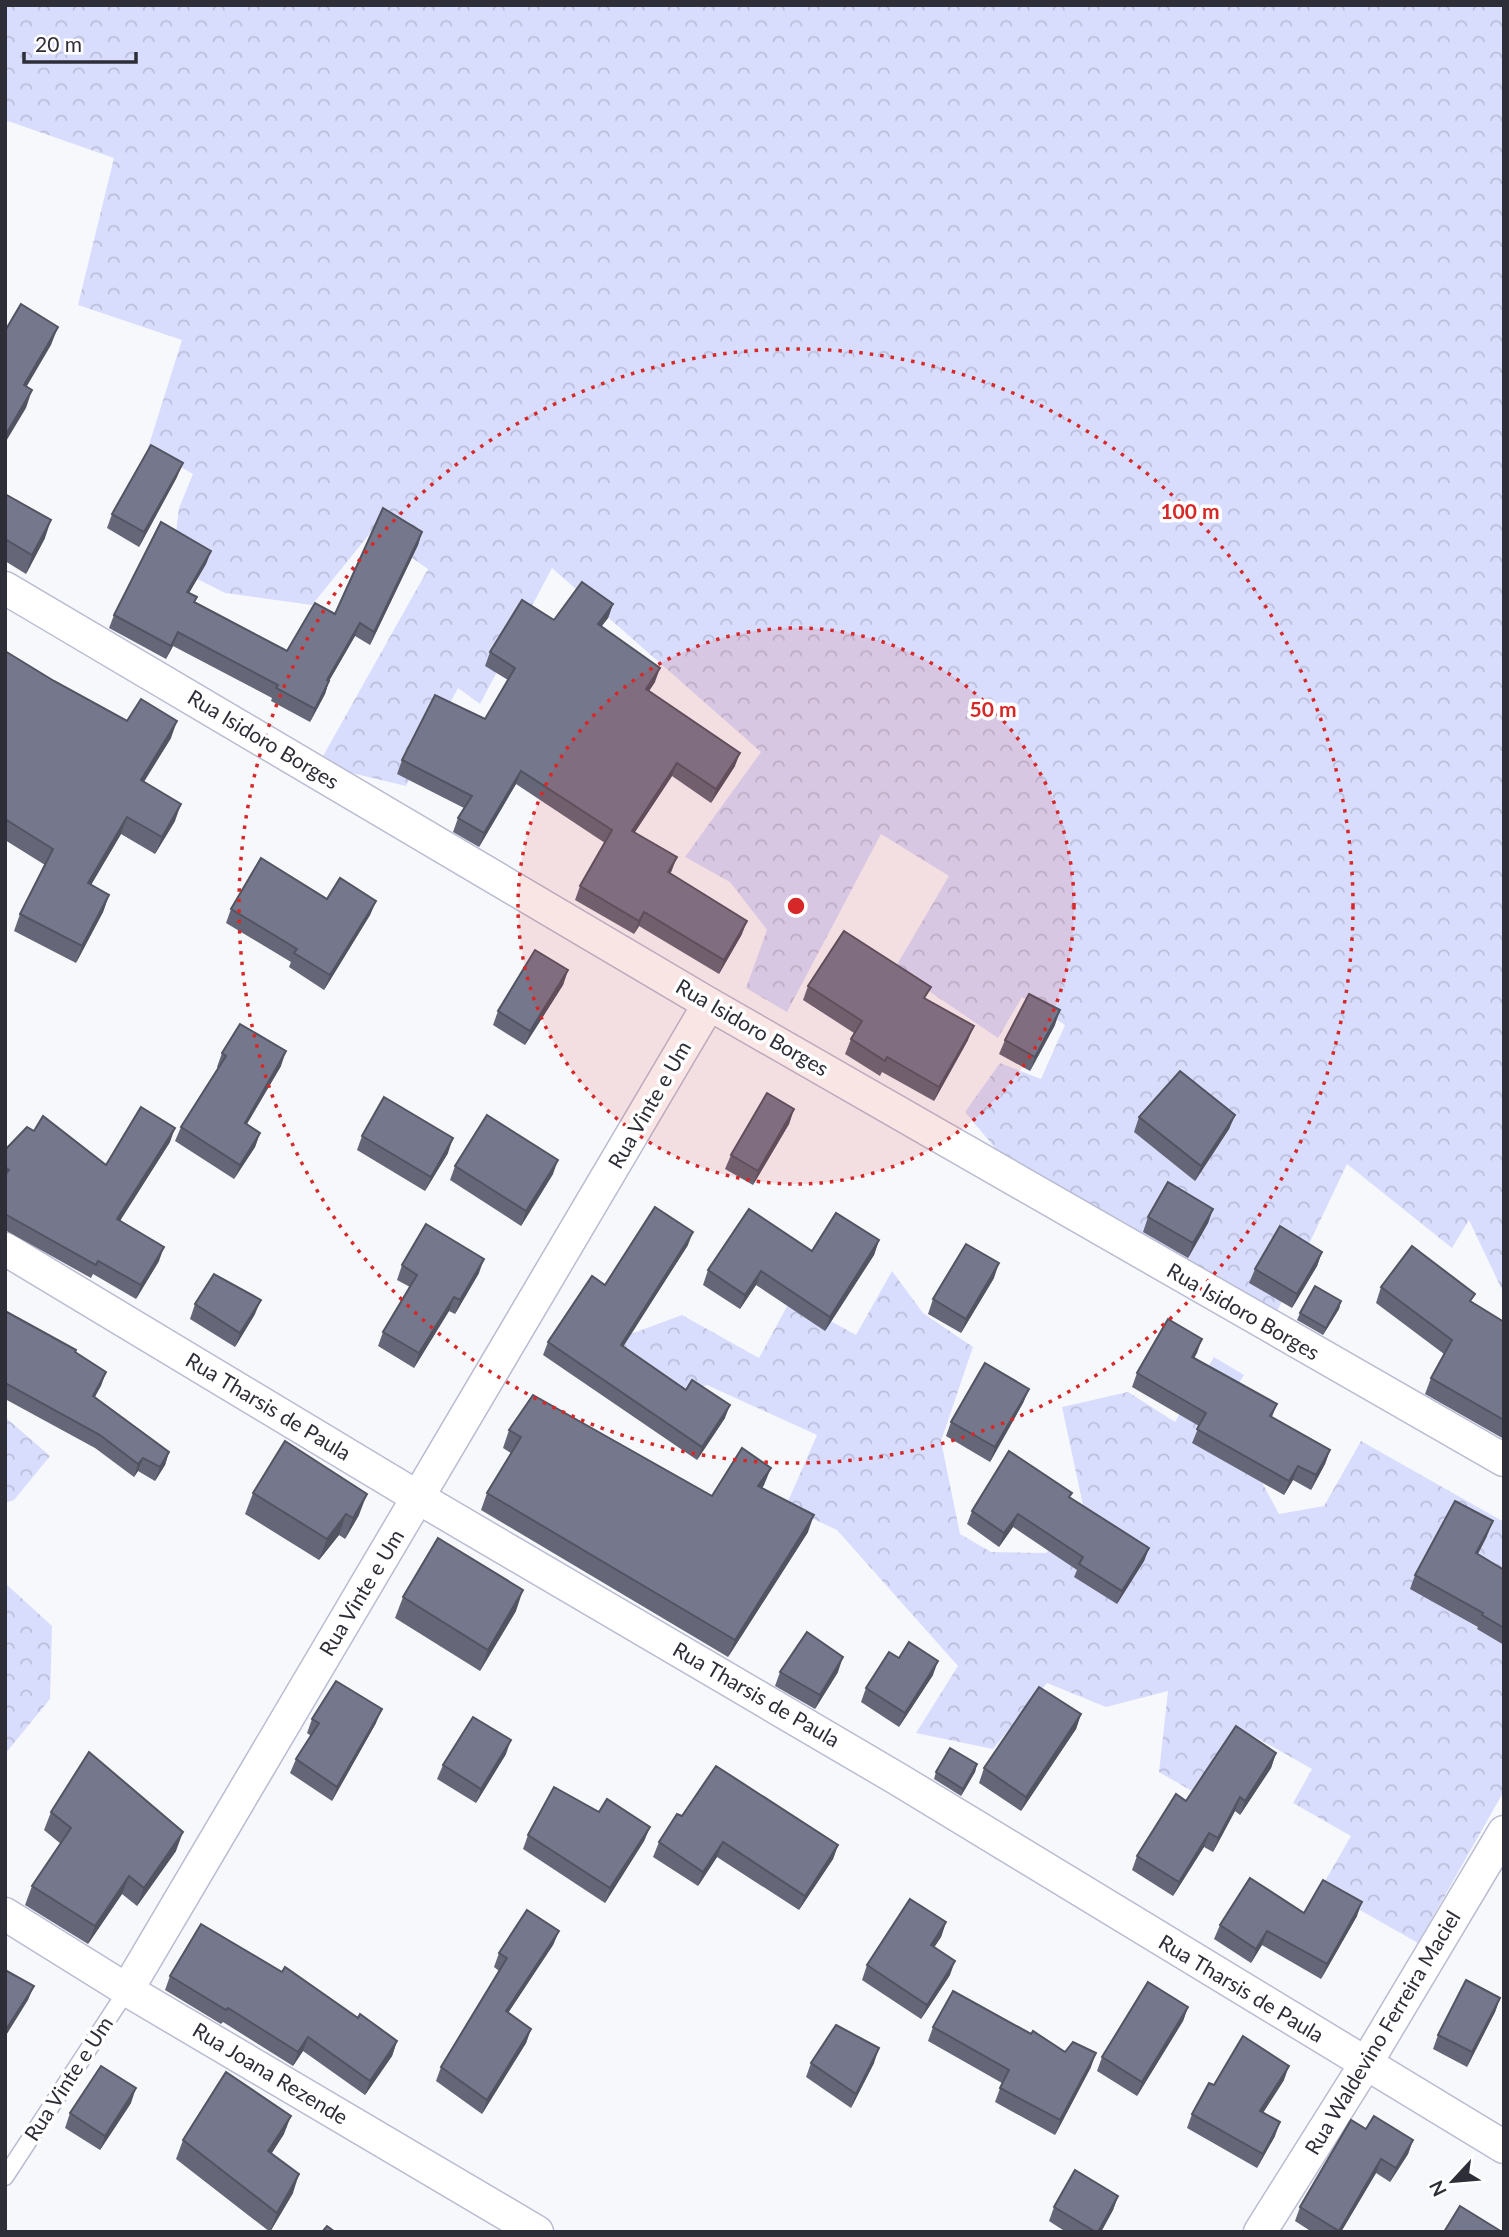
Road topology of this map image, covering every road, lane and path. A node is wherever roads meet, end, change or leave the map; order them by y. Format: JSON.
{"nodes":[{"id":1,"x":5,"y":588,"type":"edge"},
{"id":2,"x":709,"y":1004,"type":"junction"},
{"id":3,"x":5,"y":1249,"type":"edge"},
{"id":4,"x":1504,"y":1460,"type":"edge"},
{"id":5,"x":419,"y":1498,"type":"junction"},
{"id":6,"x":1504,"y":1832,"type":"edge"},
{"id":7,"x":5,"y":1914,"type":"edge"},
{"id":8,"x":127,"y":1990,"type":"junction"},
{"id":9,"x":1365,"y":2065,"type":"junction"},
{"id":10,"x":1504,"y":2147,"type":"edge"},
{"id":11,"x":5,"y":2177,"type":"edge"},
{"id":12,"x":537,"y":2232,"type":"edge"},
{"id":13,"x":1260,"y":2232,"type":"edge"}],
"edges":[{"from":1,"to":2,"type":"street","name":"Rua Isidoro Borges"},
{"from":2,"to":4,"type":"street","name":"Rua Isidoro Borges"},
{"from":2,"to":5,"type":"street","name":"Rua Vinte e Um"},
{"from":3,"to":5,"type":"street","name":"Rua Tharsis de Paula"},
{"from":5,"to":8,"type":"street","name":"Rua Vinte e Um"},
{"from":5,"to":9,"type":"street","name":"Rua Tharsis de Paula"},
{"from":6,"to":9,"type":"street","name":"Rua Waldevino Ferreira Maciel"},
{"from":7,"to":8,"type":"street","name":"Rua Joana Rezende"},
{"from":8,"to":11,"type":"lane","name":"Rua Vinte e Um"},
{"from":8,"to":12,"type":"street","name":"Rua Joana Rezende"},
{"from":9,"to":10,"type":"street","name":"Rua Tharsis de Paula"},
{"from":9,"to":13,"type":"street","name":"Rua Waldevino Ferreira Maciel"}]}
